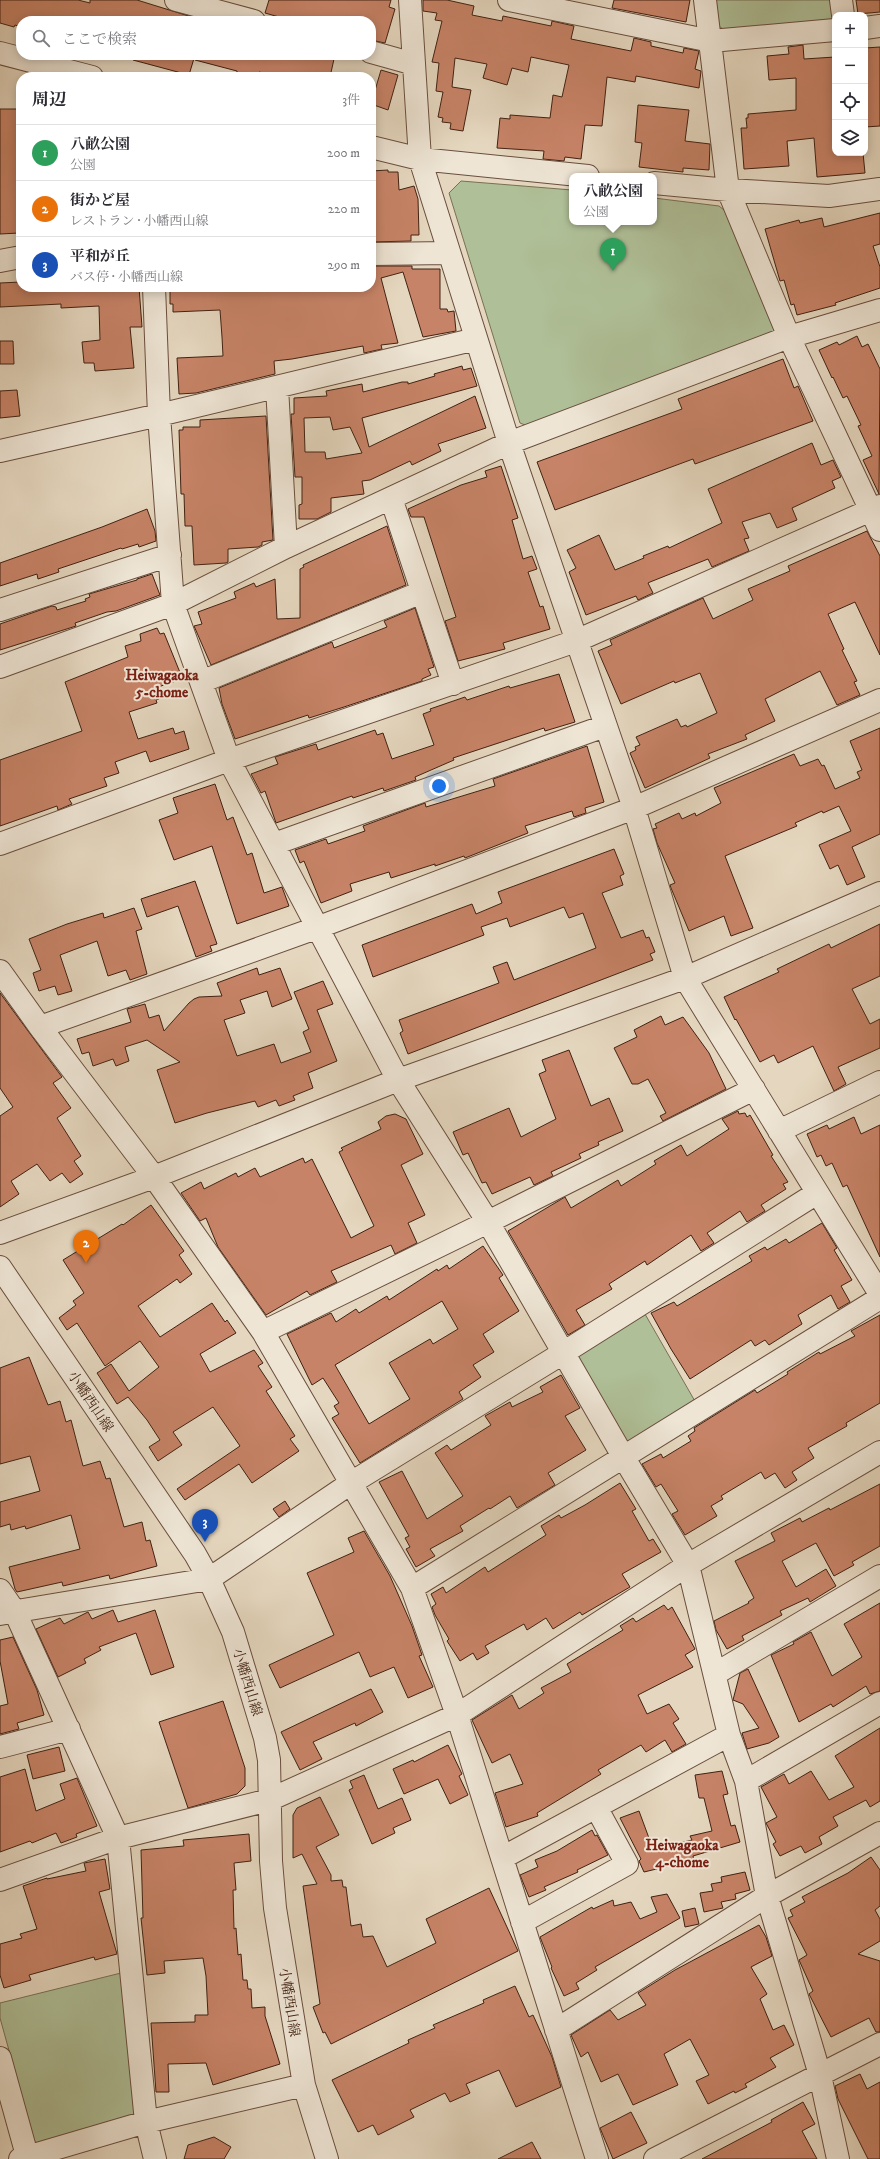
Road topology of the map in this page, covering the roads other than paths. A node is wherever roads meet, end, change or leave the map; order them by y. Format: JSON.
{"nodes":[{"id":1,"x":176,"y":0,"type":"edge"},
{"id":2,"x":410,"y":0,"type":"edge"},
{"id":3,"x":509,"y":0,"type":"edge"},
{"id":4,"x":705,"y":0,"type":"edge"},
{"id":5,"x":841,"y":0,"type":"edge"},
{"id":6,"x":843,"y":12,"type":"edge"},
{"id":7,"x":235,"y":16,"type":"edge"},
{"id":8,"x":880,"y":26,"type":"edge"},
{"id":9,"x":868,"y":28,"type":"edge"},
{"id":10,"x":832,"y":30,"type":"edge"},
{"id":11,"x":711,"y":41,"type":"junction"},
{"id":12,"x":0,"y":53,"type":"edge"},
{"id":13,"x":376,"y":53,"type":"edge"},
{"id":14,"x":16,"y":59,"type":"edge"},
{"id":15,"x":18,"y":60,"type":"edge"},
{"id":16,"x":414,"y":64,"type":"junction"},
{"id":17,"x":49,"y":72,"type":"edge"},
{"id":18,"x":376,"y":148,"type":"edge"},
{"id":19,"x":420,"y":159,"type":"junction"},
{"id":20,"x":569,"y":174,"type":"edge"},
{"id":21,"x":657,"y":183,"type":"edge"},
{"id":22,"x":880,"y":189,"type":"edge"},
{"id":23,"x":728,"y":190,"type":"junction"},
{"id":24,"x":449,"y":253,"type":"junction"},
{"id":25,"x":376,"y":254,"type":"edge"},
{"id":26,"x":16,"y":259,"type":"edge"},
{"id":27,"x":0,"y":261,"type":"edge"},
{"id":28,"x":154,"y":292,"type":"edge"},
{"id":29,"x":880,"y":310,"type":"edge"},
{"id":30,"x":789,"y":337,"type":"junction"},
{"id":31,"x":476,"y":339,"type":"junction"},
{"id":32,"x":277,"y":387,"type":"junction"},
{"id":33,"x":159,"y":415,"type":"junction"},
{"id":34,"x":508,"y":443,"type":"junction"},
{"id":35,"x":0,"y":451,"type":"edge"},
{"id":36,"x":391,"y":498,"type":"junction"},
{"id":37,"x":875,"y":509,"type":"edge"},
{"id":38,"x":880,"y":530,"type":"edge"},
{"id":39,"x":286,"y":547,"type":"junction"},
{"id":40,"x":170,"y":555,"type":"junction"},
{"id":41,"x":422,"y":592,"type":"junction"},
{"id":42,"x":173,"y":604,"type":"junction"},
{"id":43,"x":0,"y":610,"type":"edge"},
{"id":44,"x":576,"y":641,"type":"junction"},
{"id":45,"x":0,"y":668,"type":"edge"},
{"id":46,"x":201,"y":682,"type":"junction"},
{"id":47,"x":453,"y":684,"type":"junction"},
{"id":48,"x":880,"y":700,"type":"edge"},
{"id":49,"x":605,"y":726,"type":"junction"},
{"id":50,"x":229,"y":760,"type":"junction"},
{"id":51,"x":634,"y":808,"type":"junction"},
{"id":52,"x":0,"y":844,"type":"edge"},
{"id":53,"x":274,"y":844,"type":"junction"},
{"id":54,"x":880,"y":893,"type":"edge"},
{"id":55,"x":319,"y":927,"type":"junction"},
{"id":56,"x":0,"y":971,"type":"edge"},
{"id":57,"x":685,"y":978,"type":"junction"},
{"id":58,"x":40,"y":1027,"type":"junction"},
{"id":59,"x":398,"y":1080,"type":"junction"},
{"id":60,"x":880,"y":1082,"type":"edge"},
{"id":61,"x":754,"y":1089,"type":"junction"},
{"id":62,"x":779,"y":1130,"type":"junction"},
{"id":63,"x":154,"y":1177,"type":"junction"},
{"id":64,"x":817,"y":1193,"type":"junction"},
{"id":65,"x":488,"y":1222,"type":"junction"},
{"id":66,"x":0,"y":1233,"type":"edge"},
{"id":67,"x":0,"y":1267,"type":"edge"},
{"id":68,"x":878,"y":1289,"type":"edge"},
{"id":69,"x":263,"y":1332,"type":"junction"},
{"id":70,"x":563,"y":1354,"type":"junction"},
{"id":71,"x":880,"y":1452,"type":"edge"},
{"id":72,"x":624,"y":1458,"type":"junction"},
{"id":73,"x":351,"y":1483,"type":"junction"},
{"id":74,"x":688,"y":1565,"type":"junction"},
{"id":75,"x":880,"y":1576,"type":"edge"},
{"id":76,"x":209,"y":1579,"type":"junction"},
{"id":77,"x":412,"y":1588,"type":"junction"},
{"id":78,"x":0,"y":1590,"type":"edge"},
{"id":79,"x":7,"y":1613,"type":"edge"},
{"id":80,"x":715,"y":1674,"type":"junction"},
{"id":81,"x":880,"y":1703,"type":"edge"},
{"id":82,"x":457,"y":1715,"type":"junction"},
{"id":83,"x":69,"y":1729,"type":"junction"},
{"id":84,"x":729,"y":1735,"type":"junction"},
{"id":85,"x":0,"y":1747,"type":"edge"},
{"id":86,"x":746,"y":1781,"type":"junction"},
{"id":87,"x":269,"y":1800,"type":"junction"},
{"id":88,"x":596,"y":1807,"type":"junction"},
{"id":89,"x":880,"y":1833,"type":"edge"},
{"id":90,"x":118,"y":1838,"type":"junction"},
{"id":91,"x":502,"y":1858,"type":"junction"},
{"id":92,"x":0,"y":1880,"type":"edge"},
{"id":93,"x":767,"y":1896,"type":"junction"},
{"id":94,"x":522,"y":1922,"type":"junction"},
{"id":95,"x":556,"y":2030,"type":"junction"},
{"id":96,"x":880,"y":2044,"type":"edge"},
{"id":97,"x":0,"y":2058,"type":"edge"},
{"id":98,"x":820,"y":2075,"type":"junction"},
{"id":99,"x":304,"y":2085,"type":"junction"},
{"id":100,"x":146,"y":2122,"type":"junction"},
{"id":101,"x":25,"y":2158,"type":"edge"},
{"id":102,"x":155,"y":2159,"type":"edge"},
{"id":103,"x":327,"y":2159,"type":"edge"},
{"id":104,"x":597,"y":2159,"type":"edge"},
{"id":105,"x":655,"y":2159,"type":"edge"},
{"id":106,"x":838,"y":2159,"type":"edge"}],
"edges":[{"from":1,"to":7,"type":"street"},
{"from":2,"to":16,"type":"street"},
{"from":3,"to":11,"type":"street"},
{"from":4,"to":11,"type":"street"},
{"from":5,"to":6,"type":"street"},
{"from":8,"to":9,"type":"street"},
{"from":10,"to":11,"type":"street"},
{"from":11,"to":23,"type":"street"},
{"from":12,"to":14,"type":"street"},
{"from":13,"to":16,"type":"street"},
{"from":15,"to":17,"type":"street"},
{"from":16,"to":19,"type":"street"},
{"from":18,"to":19,"type":"street"},
{"from":19,"to":20,"type":"street"},
{"from":19,"to":24,"type":"street"},
{"from":21,"to":23,"type":"street"},
{"from":22,"to":23,"type":"street"},
{"from":23,"to":30,"type":"street"},
{"from":24,"to":25,"type":"street"},
{"from":24,"to":31,"type":"street"},
{"from":26,"to":27,"type":"street"},
{"from":28,"to":33,"type":"street"},
{"from":29,"to":30,"type":"street"},
{"from":30,"to":34,"type":"street"},
{"from":30,"to":37,"type":"street"},
{"from":31,"to":32,"type":"street"},
{"from":31,"to":34,"type":"street"},
{"from":32,"to":33,"type":"street"},
{"from":32,"to":39,"type":"street"},
{"from":33,"to":35,"type":"street"},
{"from":33,"to":40,"type":"street"},
{"from":34,"to":36,"type":"street"},
{"from":34,"to":44,"type":"street"},
{"from":36,"to":39,"type":"street"},
{"from":36,"to":41,"type":"street"},
{"from":37,"to":38,"type":"street"},
{"from":37,"to":44,"type":"street"},
{"from":39,"to":42,"type":"street"},
{"from":40,"to":42,"type":"street"},
{"from":40,"to":43,"type":"street"},
{"from":41,"to":46,"type":"street"},
{"from":41,"to":47,"type":"street"},
{"from":42,"to":45,"type":"street"},
{"from":42,"to":46,"type":"street"},
{"from":44,"to":47,"type":"street"},
{"from":44,"to":49,"type":"street"},
{"from":46,"to":50,"type":"street"},
{"from":47,"to":50,"type":"street"},
{"from":48,"to":51,"type":"street"},
{"from":49,"to":51,"type":"street"},
{"from":49,"to":53,"type":"street"},
{"from":50,"to":52,"type":"street"},
{"from":50,"to":53,"type":"street"},
{"from":51,"to":55,"type":"street"},
{"from":51,"to":57,"type":"street"},
{"from":53,"to":55,"type":"street"},
{"from":54,"to":57,"type":"street"},
{"from":55,"to":58,"type":"street"},
{"from":55,"to":59,"type":"street"},
{"from":56,"to":58,"type":"street"},
{"from":57,"to":59,"type":"street"},
{"from":57,"to":61,"type":"street"},
{"from":58,"to":63,"type":"street"},
{"from":59,"to":63,"type":"street"},
{"from":59,"to":65,"type":"street"},
{"from":60,"to":62,"type":"street"},
{"from":61,"to":62,"type":"street"},
{"from":61,"to":65,"type":"street"},
{"from":62,"to":64,"type":"street"},
{"from":63,"to":66,"type":"street"},
{"from":63,"to":69,"type":"street"},
{"from":64,"to":68,"type":"street"},
{"from":64,"to":70,"type":"street"},
{"from":65,"to":69,"type":"street"},
{"from":65,"to":70,"type":"street"},
{"from":67,"to":76,"type":"street","name":"小幡西山線"},
{"from":68,"to":72,"type":"street"},
{"from":69,"to":73,"type":"street"},
{"from":70,"to":72,"type":"street"},
{"from":70,"to":73,"type":"street"},
{"from":71,"to":74,"type":"street"},
{"from":72,"to":74,"type":"street"},
{"from":72,"to":77,"type":"street"},
{"from":73,"to":76,"type":"street"},
{"from":73,"to":77,"type":"street"},
{"from":74,"to":80,"type":"street"},
{"from":74,"to":82,"type":"street"},
{"from":75,"to":80,"type":"street"},
{"from":76,"to":79,"type":"street"},
{"from":76,"to":87,"type":"street","name":"小幡西山線"},
{"from":77,"to":82,"type":"street"},
{"from":78,"to":79,"type":"street"},
{"from":79,"to":83,"type":"street"},
{"from":80,"to":84,"type":"street"},
{"from":81,"to":86,"type":"street"},
{"from":82,"to":87,"type":"street"},
{"from":82,"to":91,"type":"street"},
{"from":83,"to":85,"type":"street"},
{"from":83,"to":90,"type":"street"},
{"from":84,"to":86,"type":"street"},
{"from":84,"to":88,"type":"street"},
{"from":86,"to":93,"type":"street"},
{"from":87,"to":90,"type":"street"},
{"from":87,"to":99,"type":"street","name":"小幡西山線"},
{"from":88,"to":91,"type":"street"},
{"from":88,"to":94,"type":"street"},
{"from":89,"to":93,"type":"street"},
{"from":90,"to":92,"type":"street"},
{"from":90,"to":100,"type":"street"},
{"from":91,"to":94,"type":"street"},
{"from":93,"to":95,"type":"street"},
{"from":93,"to":98,"type":"street"},
{"from":94,"to":95,"type":"street"},
{"from":95,"to":104,"type":"street"},
{"from":96,"to":98,"type":"street"},
{"from":97,"to":101,"type":"street"},
{"from":98,"to":105,"type":"street"},
{"from":98,"to":106,"type":"street"},
{"from":99,"to":100,"type":"street"},
{"from":99,"to":103,"type":"street","name":"小幡西山線"},
{"from":100,"to":101,"type":"street"},
{"from":100,"to":102,"type":"street"}]}
